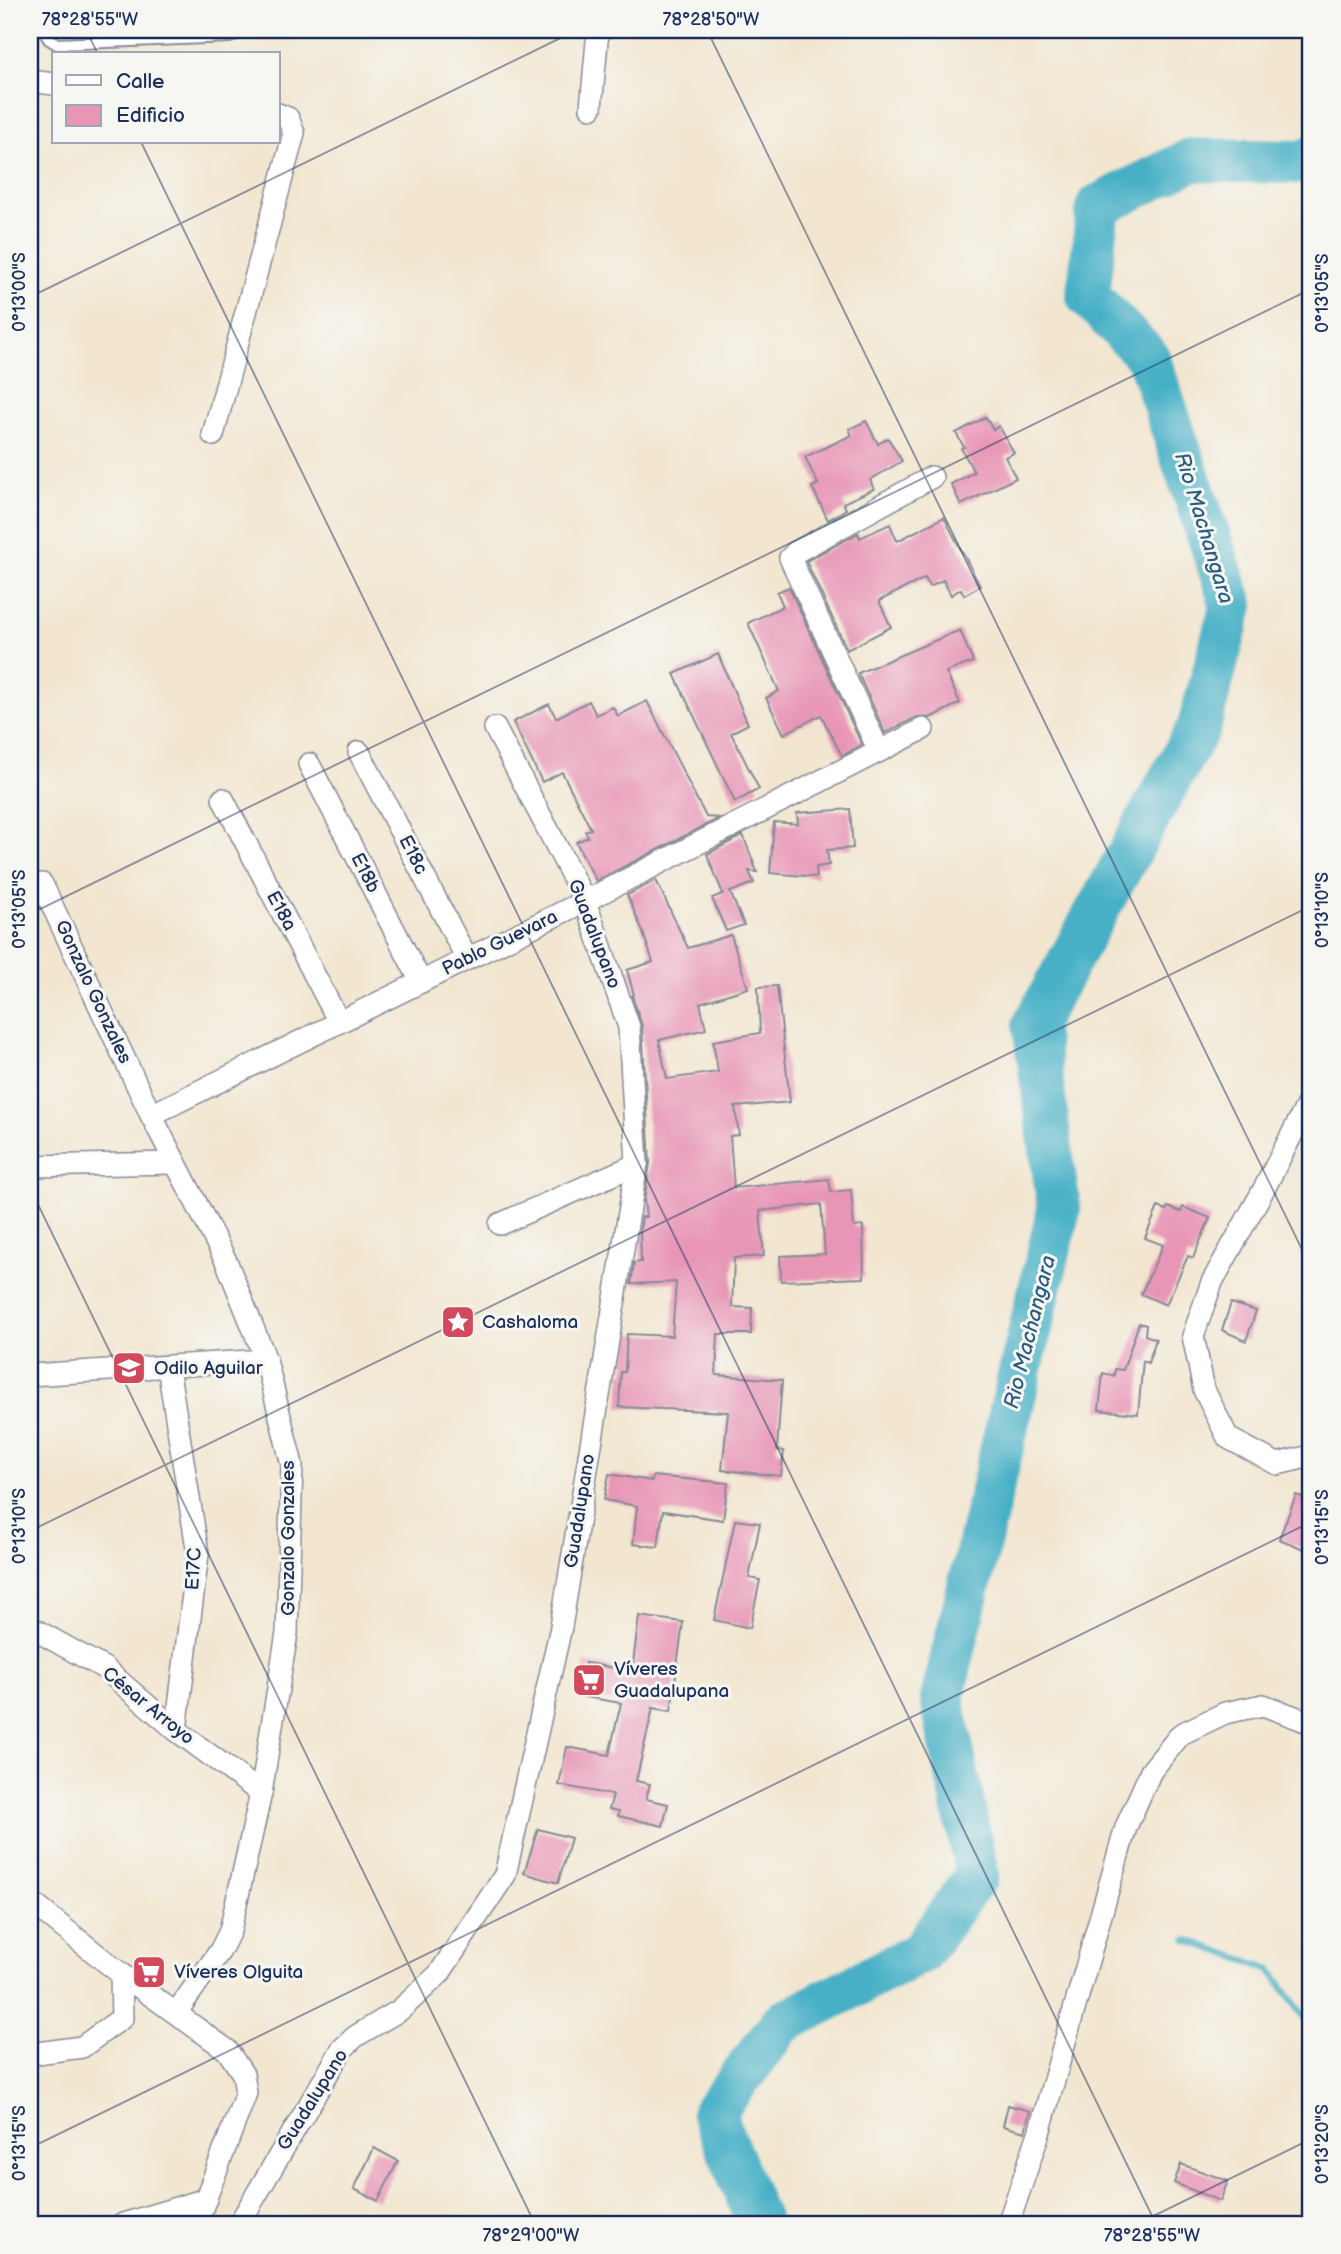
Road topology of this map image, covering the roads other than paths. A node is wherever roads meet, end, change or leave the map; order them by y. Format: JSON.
{"nodes":[{"id":1,"x":43,"y":30,"type":"edge"},
{"id":2,"x":244,"y":30,"type":"edge"},
{"id":3,"x":598,"y":30,"type":"edge"},
{"id":4,"x":30,"y":81,"type":"edge"},
{"id":5,"x":52,"y":84,"type":"edge"},
{"id":6,"x":591,"y":108,"type":"dead end"},
{"id":7,"x":280,"y":115,"type":"edge"},
{"id":8,"x":213,"y":435,"type":"dead end"},
{"id":9,"x":932,"y":477,"type":"dead end"},
{"id":10,"x":495,"y":728,"type":"dead end"},
{"id":11,"x":923,"y":729,"type":"dead end"},
{"id":12,"x":879,"y":751,"type":"junction"},
{"id":13,"x":359,"y":752,"type":"dead end"},
{"id":14,"x":309,"y":765,"type":"dead end"},
{"id":15,"x":223,"y":799,"type":"dead end"},
{"id":16,"x":43,"y":884,"type":"dead end"},
{"id":17,"x":585,"y":901,"type":"junction"},
{"id":18,"x":467,"y":959,"type":"junction"},
{"id":19,"x":421,"y":982,"type":"junction"},
{"id":20,"x":340,"y":1022,"type":"junction"},
{"id":21,"x":1309,"y":1101,"type":"dead end"},
{"id":22,"x":151,"y":1115,"type":"junction"},
{"id":23,"x":174,"y":1163,"type":"junction"},
{"id":24,"x":637,"y":1164,"type":"junction"},
{"id":25,"x":30,"y":1166,"type":"edge"},
{"id":26,"x":500,"y":1224,"type":"dead end"},
{"id":27,"x":266,"y":1360,"type":"junction"},
{"id":28,"x":168,"y":1367,"type":"junction"},
{"id":29,"x":30,"y":1375,"type":"edge"},
{"id":30,"x":1311,"y":1456,"type":"edge"},
{"id":31,"x":30,"y":1627,"type":"edge"},
{"id":32,"x":1311,"y":1723,"type":"edge"},
{"id":33,"x":176,"y":1730,"type":"junction"},
{"id":34,"x":261,"y":1793,"type":"junction"},
{"id":35,"x":30,"y":1901,"type":"edge"},
{"id":36,"x":121,"y":1974,"type":"junction"},
{"id":37,"x":176,"y":2013,"type":"junction"},
{"id":38,"x":30,"y":2054,"type":"edge"},
{"id":39,"x":206,"y":2199,"type":"junction"},
{"id":40,"x":123,"y":2224,"type":"edge"},
{"id":41,"x":196,"y":2224,"type":"edge"},
{"id":42,"x":239,"y":2224,"type":"edge"},
{"id":43,"x":1008,"y":2224,"type":"edge"}],
"edges":[{"from":1,"to":2,"type":"lane"},
{"from":3,"to":6,"type":"street"},
{"from":4,"to":5,"type":"street"},
{"from":7,"to":8,"type":"street"},
{"from":9,"to":12,"type":"street"},
{"from":10,"to":17,"type":"street","name":"Guadalupano"},
{"from":11,"to":12,"type":"street","name":"Pablo Guevara"},
{"from":12,"to":17,"type":"street","name":"Pablo Guevara"},
{"from":13,"to":18,"type":"street","name":"E18c"},
{"from":14,"to":19,"type":"street","name":"E18b"},
{"from":15,"to":20,"type":"street","name":"E18a"},
{"from":16,"to":22,"type":"street","name":"Gonzalo Gonzales"},
{"from":17,"to":18,"type":"street","name":"Pablo Guevara"},
{"from":17,"to":24,"type":"street","name":"Guadalupano"},
{"from":18,"to":19,"type":"street","name":"Pablo Guevara"},
{"from":19,"to":20,"type":"street","name":"Pablo Guevara"},
{"from":20,"to":22,"type":"street","name":"Pablo Guevara"},
{"from":21,"to":30,"type":"street"},
{"from":22,"to":23,"type":"street","name":"Gonzalo Gonzales"},
{"from":23,"to":25,"type":"street"},
{"from":23,"to":27,"type":"street","name":"Gonzalo Gonzales"},
{"from":24,"to":26,"type":"street"},
{"from":24,"to":42,"type":"street","name":"Guadalupano"},
{"from":27,"to":28,"type":"street"},
{"from":27,"to":34,"type":"street","name":"Gonzalo Gonzales"},
{"from":28,"to":29,"type":"street"},
{"from":28,"to":33,"type":"street","name":"E17C"},
{"from":31,"to":33,"type":"street","name":"César Arroyo"},
{"from":32,"to":43,"type":"street"},
{"from":33,"to":34,"type":"street","name":"César Arroyo"},
{"from":34,"to":37,"type":"street","name":"Gonzalo Gonzales"},
{"from":35,"to":36,"type":"street"},
{"from":36,"to":37,"type":"street"},
{"from":36,"to":38,"type":"street"},
{"from":37,"to":39,"type":"street"},
{"from":39,"to":40,"type":"street"},
{"from":39,"to":41,"type":"street"}]}
